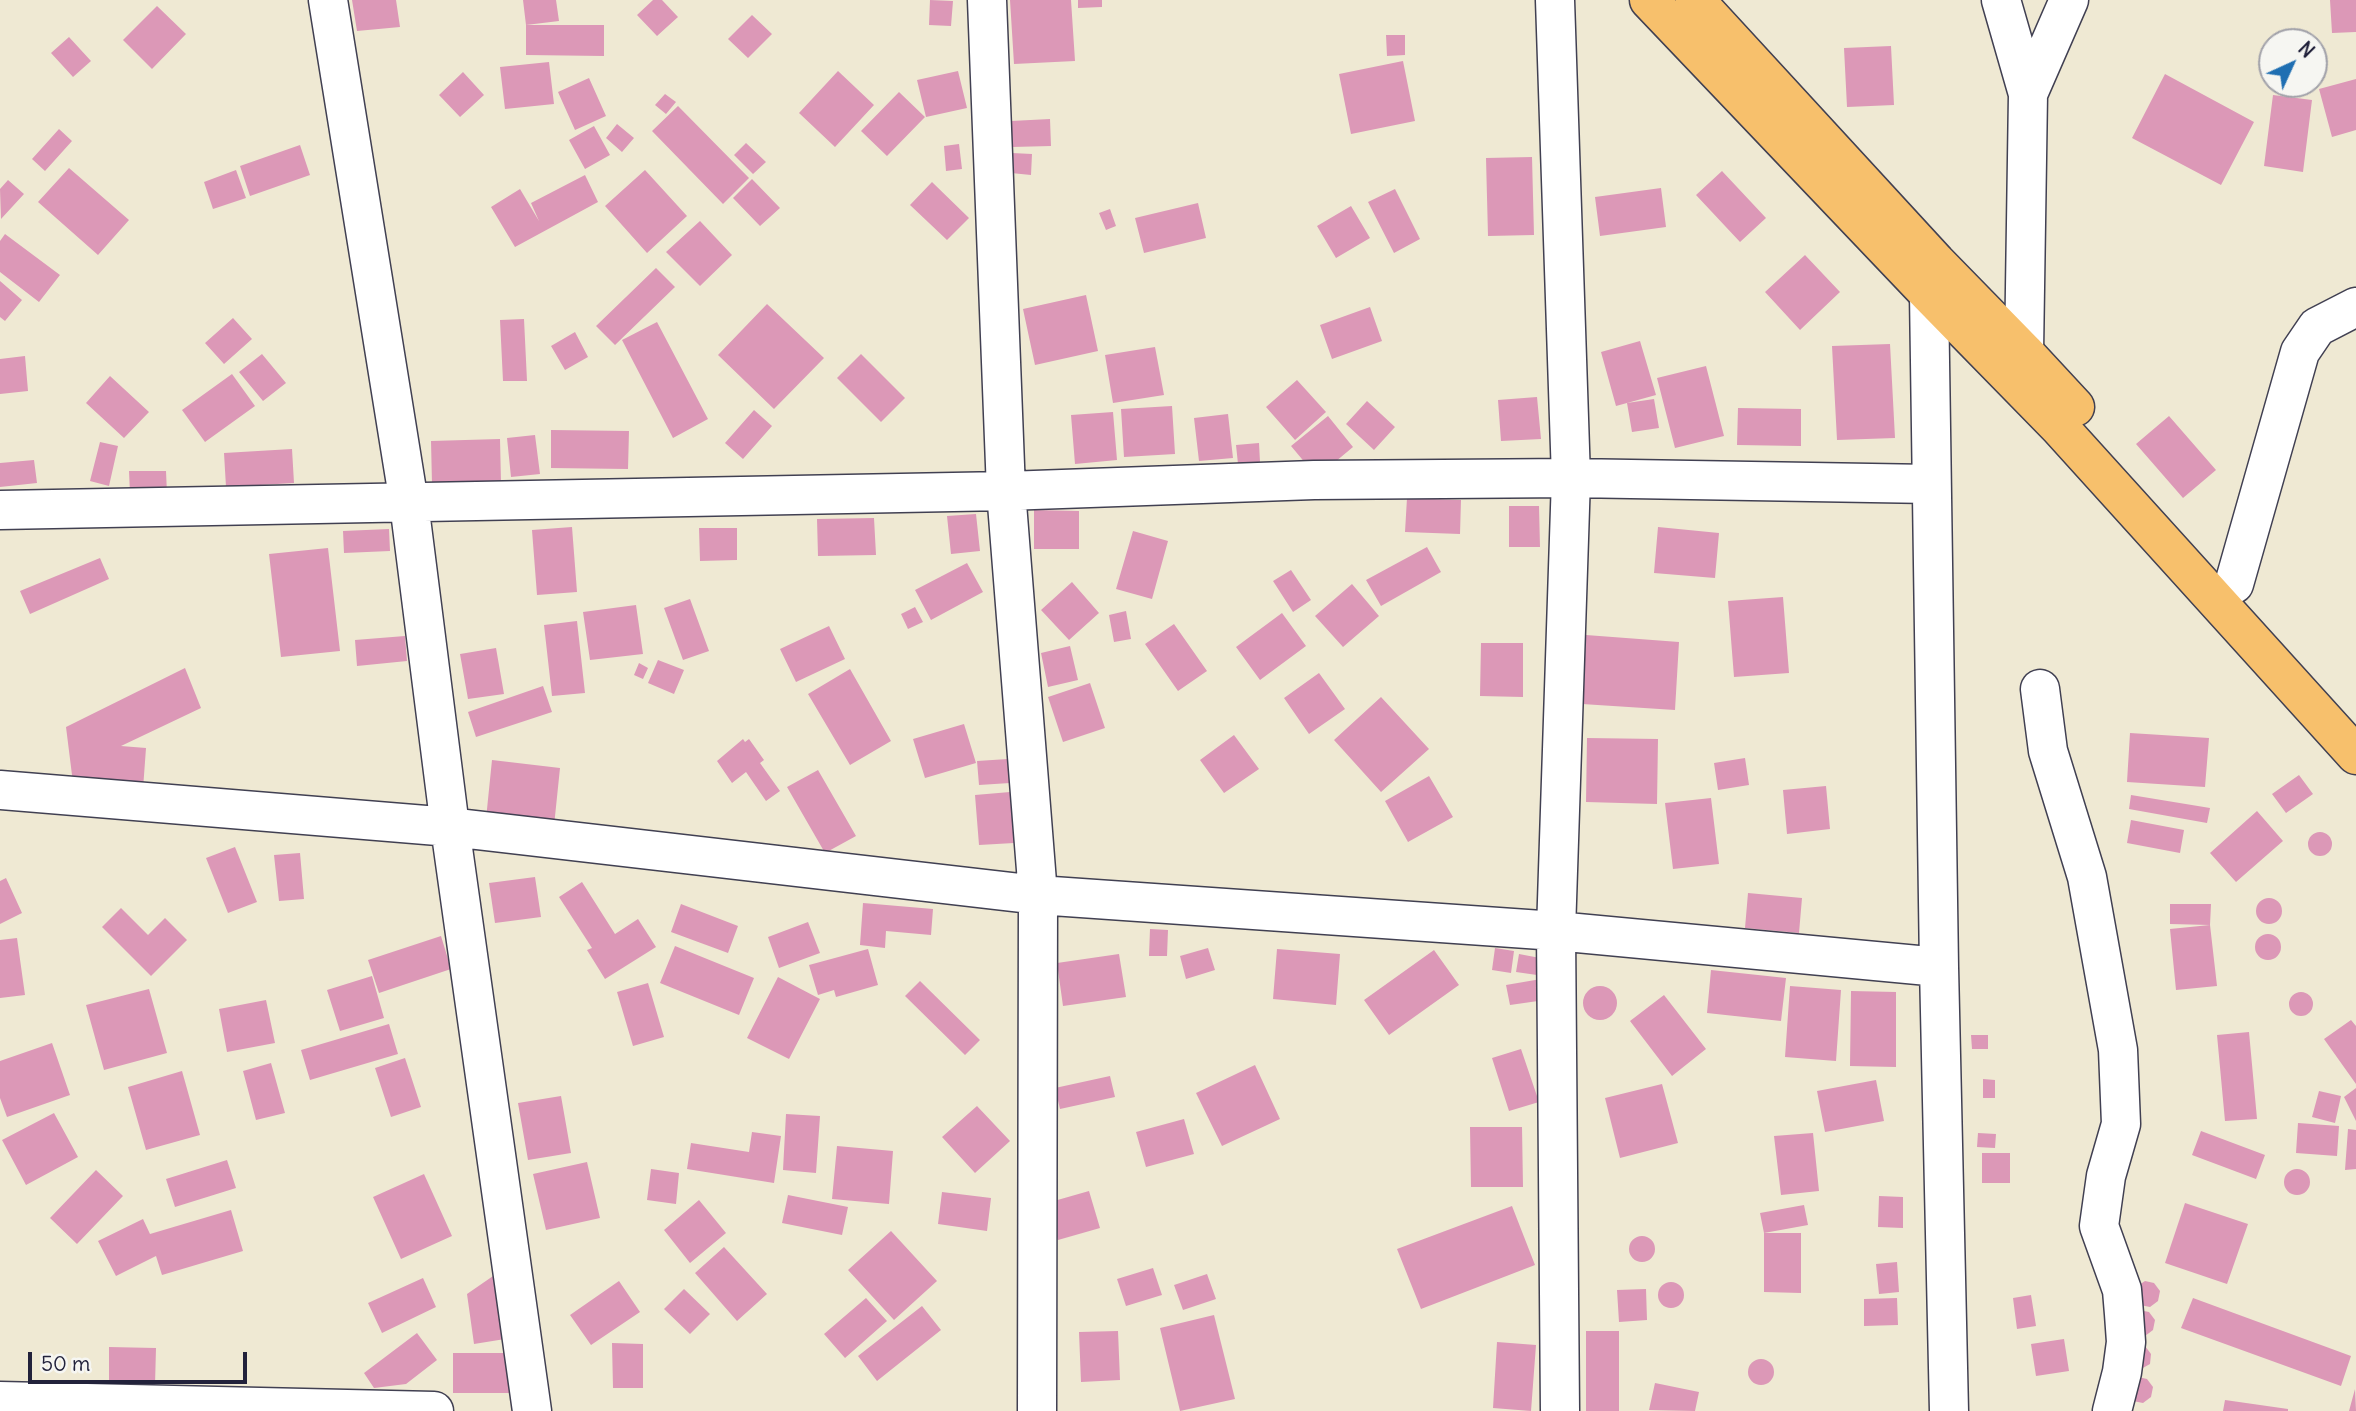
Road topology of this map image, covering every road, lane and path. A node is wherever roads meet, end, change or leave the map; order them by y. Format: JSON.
{"nodes":[{"id":1,"x":328,"y":0,"type":"edge"},
{"id":2,"x":987,"y":0,"type":"edge"},
{"id":3,"x":1555,"y":0,"type":"edge"},
{"id":4,"x":1649,"y":0,"type":"edge"},
{"id":5,"x":1695,"y":0,"type":"edge"},
{"id":6,"x":2001,"y":0,"type":"edge"},
{"id":7,"x":2069,"y":0,"type":"edge"},
{"id":8,"x":2028,"y":94,"type":"junction"},
{"id":9,"x":1932,"y":278,"type":"junction"},
{"id":10,"x":2356,"y":307,"type":"edge"},
{"id":11,"x":2024,"y":352,"type":"junction"},
{"id":12,"x":1571,"y":478,"type":"junction"},
{"id":13,"x":1931,"y":484,"type":"junction"},
{"id":14,"x":1006,"y":491,"type":"junction"},
{"id":15,"x":409,"y":503,"type":"junction"},
{"id":16,"x":0,"y":510,"type":"edge"},
{"id":17,"x":2234,"y":584,"type":"junction"},
{"id":18,"x":2040,"y":690,"type":"dead end"},
{"id":19,"x":2356,"y":717,"type":"edge"},
{"id":20,"x":2356,"y":755,"type":"edge"},
{"id":21,"x":0,"y":790,"type":"edge"},
{"id":22,"x":450,"y":827,"type":"junction"},
{"id":23,"x":1038,"y":895,"type":"junction"},
{"id":24,"x":1556,"y":930,"type":"junction"},
{"id":25,"x":1938,"y":967,"type":"junction"},
{"id":26,"x":0,"y":1401,"type":"edge"},
{"id":27,"x":434,"y":1411,"type":"edge"},
{"id":28,"x":532,"y":1411,"type":"edge"},
{"id":29,"x":1037,"y":1411,"type":"edge"},
{"id":30,"x":1560,"y":1411,"type":"edge"},
{"id":31,"x":1949,"y":1411,"type":"edge"},
{"id":32,"x":2112,"y":1411,"type":"edge"}],
"edges":[{"from":1,"to":15,"type":"street"},
{"from":2,"to":14,"type":"street"},
{"from":3,"to":12,"type":"street"},
{"from":4,"to":9,"type":"highway"},
{"from":5,"to":9,"type":"highway"},
{"from":6,"to":8,"type":"street"},
{"from":7,"to":8,"type":"street"},
{"from":8,"to":11,"type":"street"},
{"from":9,"to":11,"type":"highway"},
{"from":9,"to":13,"type":"street"},
{"from":9,"to":20,"type":"highway"},
{"from":10,"to":17,"type":"street"},
{"from":11,"to":17,"type":"highway"},
{"from":12,"to":13,"type":"street"},
{"from":12,"to":14,"type":"street"},
{"from":12,"to":24,"type":"street"},
{"from":13,"to":25,"type":"street"},
{"from":14,"to":15,"type":"street"},
{"from":14,"to":23,"type":"street"},
{"from":15,"to":16,"type":"street"},
{"from":15,"to":22,"type":"street"},
{"from":17,"to":19,"type":"highway"},
{"from":18,"to":32,"type":"street"},
{"from":21,"to":22,"type":"street"},
{"from":22,"to":23,"type":"street"},
{"from":22,"to":28,"type":"street"},
{"from":23,"to":24,"type":"street"},
{"from":23,"to":29,"type":"street"},
{"from":24,"to":25,"type":"street"},
{"from":24,"to":30,"type":"street"},
{"from":25,"to":31,"type":"street"},
{"from":26,"to":27,"type":"street"}]}
